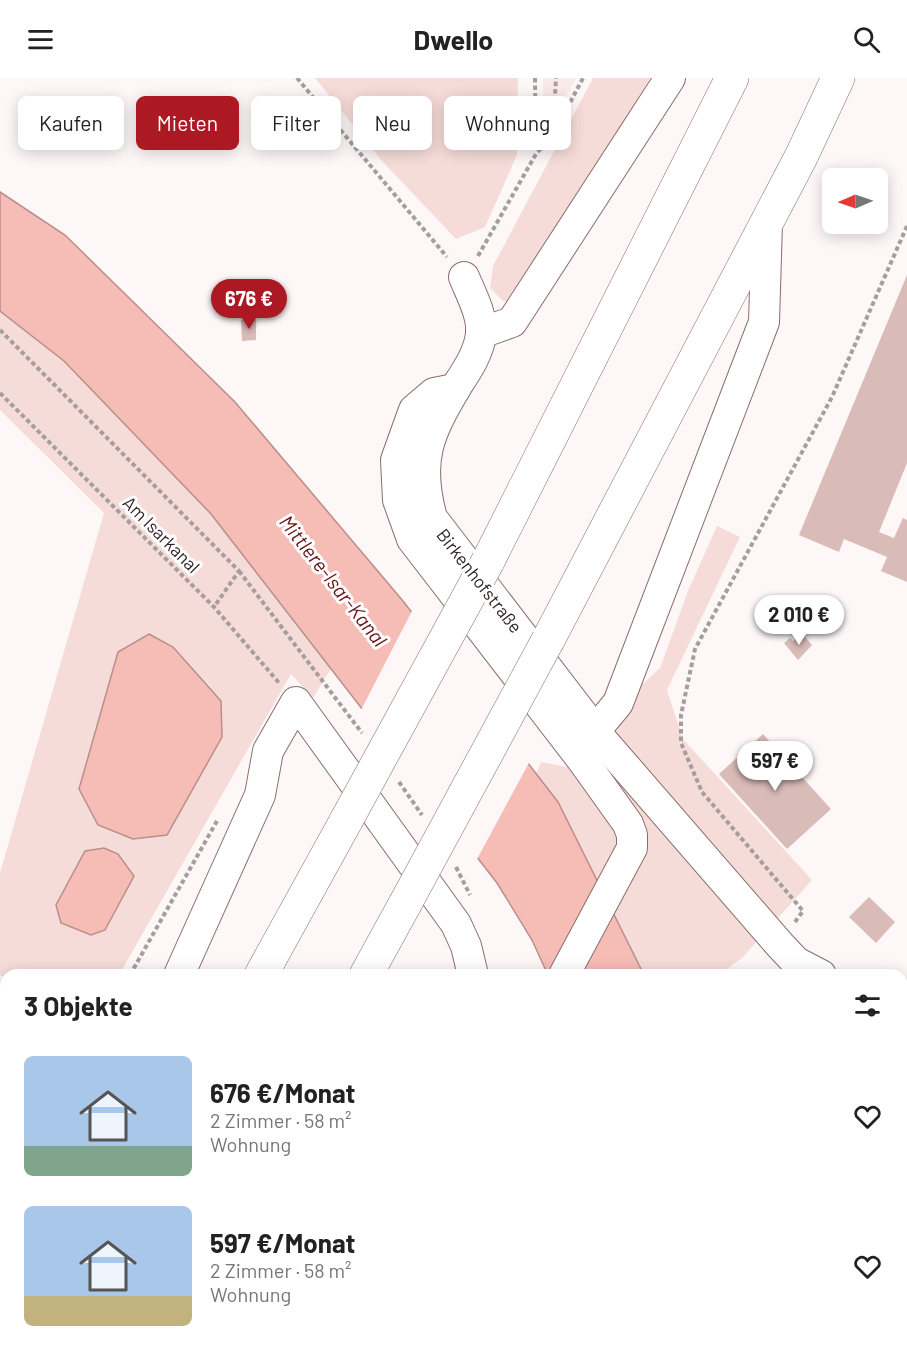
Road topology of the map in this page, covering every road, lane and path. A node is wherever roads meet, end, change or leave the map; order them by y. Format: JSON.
{"nodes":[{"id":1,"x":297,"y":78,"type":"edge"},
{"id":2,"x":535,"y":78,"type":"edge"},
{"id":3,"x":556,"y":78,"type":"edge"},
{"id":4,"x":583,"y":78,"type":"edge"},
{"id":5,"x":670,"y":78,"type":"edge"},
{"id":6,"x":732,"y":78,"type":"edge"},
{"id":7,"x":838,"y":78,"type":"edge"},
{"id":8,"x":555,"y":96,"type":"edge"},
{"id":9,"x":571,"y":101,"type":"edge"},
{"id":10,"x":540,"y":150,"type":"edge"},
{"id":11,"x":536,"y":154,"type":"junction"},
{"id":12,"x":767,"y":223,"type":"junction"},
{"id":13,"x":907,"y":226,"type":"edge"},
{"id":14,"x":464,"y":277,"type":"junction"},
{"id":15,"x":0,"y":330,"type":"edge"},
{"id":16,"x":481,"y":333,"type":"junction"},
{"id":17,"x":456,"y":389,"type":"junction"},
{"id":18,"x":0,"y":393,"type":"edge"},
{"id":19,"x":239,"y":571,"type":"junction"},
{"id":20,"x":214,"y":608,"type":"junction"},
{"id":21,"x":296,"y":702,"type":"junction"},
{"id":22,"x":595,"y":731,"type":"junction"},
{"id":23,"x":366,"y":738,"type":"dead end"},
{"id":24,"x":392,"y":774,"type":"dead end"},
{"id":25,"x":221,"y":813,"type":"dead end"},
{"id":26,"x":425,"y":821,"type":"dead end"},
{"id":27,"x":452,"y":860,"type":"dead end"},
{"id":28,"x":458,"y":870,"type":"dead end"},
{"id":29,"x":780,"y":945,"type":"junction"},
{"id":30,"x":133,"y":969,"type":"edge"},
{"id":31,"x":182,"y":969,"type":"edge"},
{"id":32,"x":264,"y":969,"type":"edge"},
{"id":33,"x":369,"y":969,"type":"edge"},
{"id":34,"x":472,"y":969,"type":"edge"},
{"id":35,"x":567,"y":969,"type":"edge"},
{"id":36,"x":809,"y":969,"type":"edge"}],
"edges":[{"from":1,"to":14,"type":"path"},
{"from":2,"to":11,"type":"path"},
{"from":3,"to":8,"type":"path"},
{"from":4,"to":9,"type":"path"},
{"from":5,"to":16,"type":"street"},
{"from":6,"to":32,"type":"highway","bridge":true},
{"from":7,"to":12,"type":"highway"},
{"from":10,"to":11,"type":"path"},
{"from":11,"to":14,"type":"path"},
{"from":12,"to":22,"type":"street"},
{"from":12,"to":33,"type":"highway","bridge":true},
{"from":13,"to":29,"type":"path"},
{"from":14,"to":16,"type":"street","name":"Birkenhofstraße"},
{"from":15,"to":19,"type":"path"},
{"from":16,"to":17,"type":"street","name":"Birkenhofstraße"},
{"from":17,"to":22,"type":"street","name":"Birkenhofstraße"},
{"from":17,"to":35,"type":"street"},
{"from":18,"to":20,"type":"path","name":"Am Isarkanal"},
{"from":19,"to":20,"type":"path"},
{"from":19,"to":23,"type":"path"},
{"from":20,"to":21,"type":"path","name":"Am Isarkanal"},
{"from":21,"to":31,"type":"street"},
{"from":21,"to":34,"type":"street"},
{"from":22,"to":29,"type":"street","name":"Birkenhofstraße"},
{"from":24,"to":26,"type":"path"},
{"from":25,"to":30,"type":"path"},
{"from":27,"to":28,"type":"path"},
{"from":29,"to":36,"type":"street","name":"Birkenhofstraße"}]}
